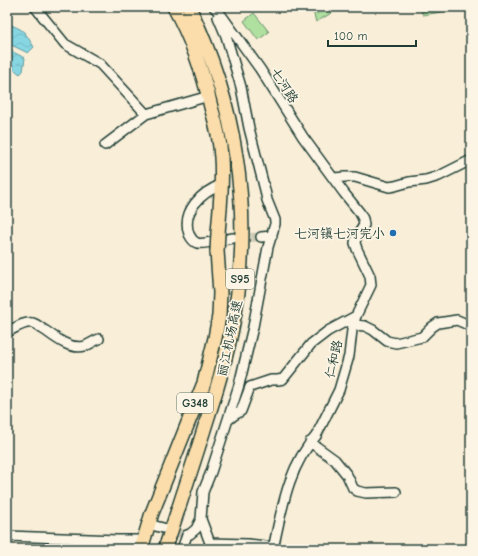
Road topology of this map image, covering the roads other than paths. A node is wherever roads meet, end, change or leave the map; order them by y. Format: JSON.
{"nodes":[{"id":1,"x":35,"y":7,"type":"edge"},
{"id":2,"x":174,"y":7,"type":"edge"},
{"id":3,"x":189,"y":7,"type":"edge"},
{"id":4,"x":198,"y":7,"type":"edge"},
{"id":5,"x":214,"y":7,"type":"edge"},
{"id":6,"x":209,"y":96,"type":"junction"},
{"id":7,"x":146,"y":114,"type":"junction"},
{"id":8,"x":105,"y":145,"type":"dead end"},
{"id":9,"x":471,"y":160,"type":"edge"},
{"id":10,"x":334,"y":178,"type":"junction"},
{"id":11,"x":221,"y":185,"type":"junction"},
{"id":12,"x":272,"y":236,"type":"junction"},
{"id":13,"x":233,"y":238,"type":"tunnel mouth"},
{"id":14,"x":262,"y":238,"type":"tunnel mouth"},
{"id":15,"x":356,"y":316,"type":"junction"},
{"id":16,"x":354,"y":325,"type":"junction"},
{"id":17,"x":471,"y":326,"type":"edge"},
{"id":18,"x":7,"y":332,"type":"edge"},
{"id":19,"x":99,"y":339,"type":"dead end"},
{"id":20,"x":228,"y":420,"type":"junction"},
{"id":21,"x":310,"y":442,"type":"junction"},
{"id":22,"x":396,"y":492,"type":"dead end"},
{"id":23,"x":201,"y":518,"type":"junction"},
{"id":24,"x":148,"y":524,"type":"junction"},
{"id":25,"x":162,"y":528,"type":"tunnel mouth"},
{"id":26,"x":7,"y":536,"type":"edge"},
{"id":27,"x":142,"y":544,"type":"edge"},
{"id":28,"x":274,"y":548,"type":"edge"},
{"id":29,"x":165,"y":549,"type":"edge"},
{"id":30,"x":174,"y":549,"type":"edge"},
{"id":31,"x":182,"y":549,"type":"edge"}],
"edges":[{"from":1,"to":7,"type":"street"},
{"from":2,"to":6,"type":"highway","number":"G348"},
{"from":3,"to":29,"type":"highway","name":"丽江机场高速","number":"S95"},
{"from":4,"to":30,"type":"highway","name":"丽江机场高速","number":"S95"},
{"from":5,"to":10,"type":"street","name":"七河路"},
{"from":5,"to":12,"type":"street"},
{"from":6,"to":7,"type":"street"},
{"from":6,"to":11,"type":"highway","number":"G348"},
{"from":7,"to":8,"type":"street"},
{"from":9,"to":10,"type":"street"},
{"from":10,"to":15,"type":"street","name":"仁和路"},
{"from":11,"to":13,"type":"street"},
{"from":11,"to":24,"type":"highway","number":"G348","bridge":true},
{"from":12,"to":14,"type":"street"},
{"from":12,"to":20,"type":"street"},
{"from":15,"to":16,"type":"street","name":"仁和路"},
{"from":15,"to":20,"type":"street"},
{"from":16,"to":17,"type":"street"},
{"from":16,"to":21,"type":"street","name":"仁和路"},
{"from":18,"to":19,"type":"street"},
{"from":20,"to":23,"type":"street"},
{"from":21,"to":22,"type":"street"},
{"from":21,"to":28,"type":"street","name":"仁和路"},
{"from":23,"to":28,"type":"street"},
{"from":23,"to":31,"type":"street"},
{"from":24,"to":25,"type":"street"},
{"from":24,"to":27,"type":"highway","number":"G348"},
{"from":26,"to":27,"type":"street"}]}
